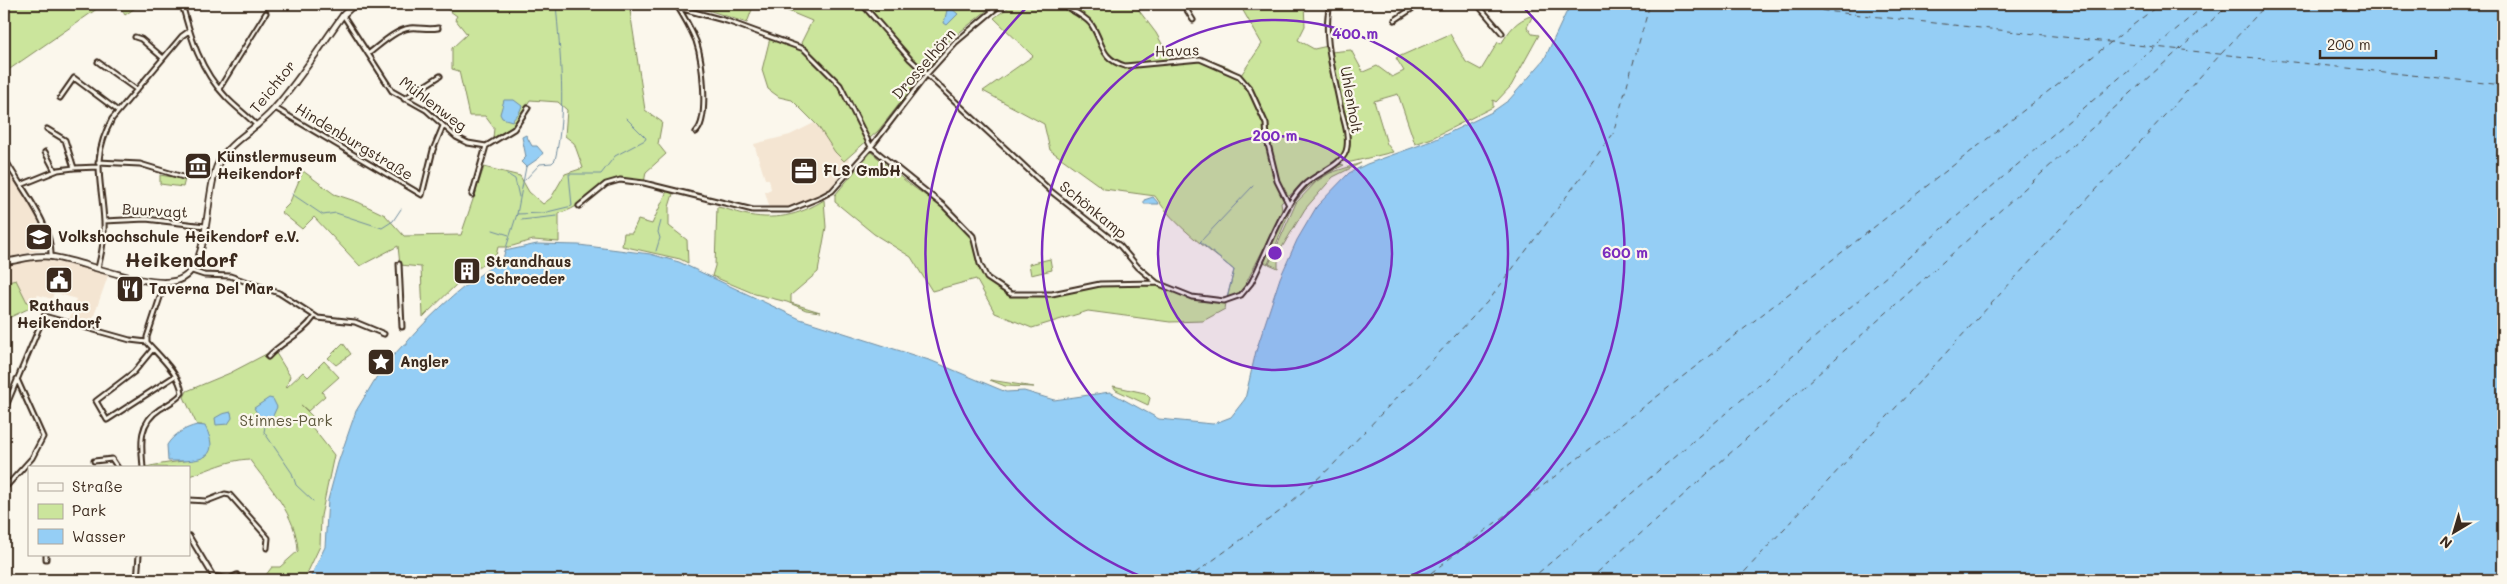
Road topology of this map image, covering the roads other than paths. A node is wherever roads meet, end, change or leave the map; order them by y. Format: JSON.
{"nodes":[{"id":1,"x":182,"y":4,"type":"edge"},
{"id":2,"x":355,"y":4,"type":"edge"},
{"id":3,"x":676,"y":4,"type":"edge"},
{"id":4,"x":862,"y":4,"type":"edge"},
{"id":5,"x":1001,"y":4,"type":"edge"},
{"id":6,"x":1061,"y":4,"type":"edge"},
{"id":7,"x":1183,"y":4,"type":"edge"},
{"id":8,"x":1330,"y":4,"type":"edge"},
{"id":9,"x":1419,"y":4,"type":"edge"},
{"id":10,"x":1477,"y":4,"type":"edge"},
{"id":11,"x":679,"y":8,"type":"junction"},
{"id":12,"x":266,"y":13,"type":"dead end"},
{"id":13,"x":343,"y":15,"type":"junction"},
{"id":14,"x":1193,"y":20,"type":"dead end"},
{"id":15,"x":1395,"y":20,"type":"dead end"},
{"id":16,"x":438,"y":28,"type":"dead end"},
{"id":17,"x":189,"y":31,"type":"junction"},
{"id":18,"x":1502,"y":33,"type":"dead end"},
{"id":19,"x":135,"y":37,"type":"dead end"},
{"id":20,"x":368,"y":54,"type":"junction"},
{"id":21,"x":163,"y":58,"type":"junction"},
{"id":22,"x":98,"y":62,"type":"dead end"},
{"id":23,"x":927,"y":74,"type":"junction"},
{"id":24,"x":440,"y":76,"type":"dead end"},
{"id":25,"x":219,"y":89,"type":"junction"},
{"id":26,"x":137,"y":90,"type":"junction"},
{"id":27,"x":60,"y":98,"type":"dead end"},
{"id":28,"x":404,"y":99,"type":"junction"},
{"id":29,"x":275,"y":108,"type":"junction"},
{"id":30,"x":528,"y":108,"type":"dead end"},
{"id":31,"x":118,"y":111,"type":"junction"},
{"id":32,"x":257,"y":126,"type":"junction"},
{"id":33,"x":443,"y":126,"type":"junction"},
{"id":34,"x":47,"y":129,"type":"dead end"},
{"id":35,"x":696,"y":132,"type":"dead end"},
{"id":36,"x":486,"y":146,"type":"junction"},
{"id":37,"x":871,"y":147,"type":"junction"},
{"id":38,"x":45,"y":152,"type":"dead end"},
{"id":39,"x":4,"y":157,"type":"edge"},
{"id":40,"x":98,"y":162,"type":"junction"},
{"id":41,"x":98,"y":167,"type":"junction"},
{"id":42,"x":74,"y":168,"type":"junction"},
{"id":43,"x":55,"y":172,"type":"junction"},
{"id":44,"x":183,"y":177,"type":"dead end"},
{"id":45,"x":21,"y":185,"type":"junction"},
{"id":46,"x":472,"y":195,"type":"dead end"},
{"id":47,"x":1289,"y":205,"type":"junction"},
{"id":48,"x":579,"y":206,"type":"dead end"},
{"id":49,"x":104,"y":221,"type":"junction"},
{"id":50,"x":205,"y":226,"type":"junction"},
{"id":51,"x":51,"y":257,"type":"junction"},
{"id":52,"x":4,"y":262,"type":"edge"},
{"id":53,"x":399,"y":264,"type":"dead end"},
{"id":54,"x":98,"y":268,"type":"junction"},
{"id":55,"x":1258,"y":270,"type":"joint"},
{"id":56,"x":192,"y":271,"type":"junction"},
{"id":57,"x":165,"y":282,"type":"junction"},
{"id":58,"x":1157,"y":283,"type":"junction"},
{"id":59,"x":314,"y":317,"type":"junction"},
{"id":60,"x":402,"y":328,"type":"dead end"},
{"id":61,"x":384,"y":334,"type":"dead end"},
{"id":62,"x":147,"y":342,"type":"junction"},
{"id":63,"x":153,"y":349,"type":"junction"},
{"id":64,"x":268,"y":358,"type":"dead end"},
{"id":65,"x":175,"y":376,"type":"junction"},
{"id":66,"x":17,"y":378,"type":"junction"},
{"id":67,"x":4,"y":410,"type":"edge"},
{"id":68,"x":94,"y":461,"type":"dead end"},
{"id":69,"x":117,"y":466,"type":"edge"},
{"id":70,"x":143,"y":466,"type":"edge"},
{"id":71,"x":4,"y":489,"type":"edge"},
{"id":72,"x":190,"y":500,"type":"edge"},
{"id":73,"x":190,"y":538,"type":"edge"},
{"id":74,"x":267,"y":548,"type":"dead end"},
{"id":75,"x":139,"y":556,"type":"edge"},
{"id":76,"x":237,"y":575,"type":"dead end"},
{"id":77,"x":137,"y":580,"type":"edge"}],
"edges":[{"from":1,"to":17,"type":"street"},
{"from":2,"to":13,"type":"street","name":"Teichtor"},
{"from":3,"to":11,"type":"street"},
{"from":4,"to":23,"type":"street","name":"Schönkamp"},
{"from":5,"to":23,"type":"street","name":"Drosselhörn"},
{"from":6,"to":47,"type":"street","name":"Havas"},
{"from":7,"to":14,"type":"street"},
{"from":8,"to":47,"type":"street","name":"Uhlenholt"},
{"from":9,"to":15,"type":"street"},
{"from":10,"to":18,"type":"street"},
{"from":11,"to":35,"type":"street"},
{"from":11,"to":37,"type":"street"},
{"from":12,"to":25,"type":"street"},
{"from":13,"to":20,"type":"street","name":"Mühlenweg"},
{"from":13,"to":29,"type":"street","name":"Teichtor"},
{"from":16,"to":20,"type":"street"},
{"from":17,"to":21,"type":"street"},
{"from":17,"to":25,"type":"street"},
{"from":19,"to":21,"type":"street"},
{"from":20,"to":28,"type":"street","name":"Mühlenweg"},
{"from":21,"to":26,"type":"street"},
{"from":22,"to":26,"type":"street"},
{"from":23,"to":37,"type":"street","name":"Drosselhörn"},
{"from":23,"to":58,"type":"street","name":"Schönkamp"},
{"from":24,"to":28,"type":"street"},
{"from":25,"to":32,"type":"street"},
{"from":26,"to":31,"type":"street"},
{"from":27,"to":31,"type":"street"},
{"from":28,"to":33,"type":"street","name":"Mühlenweg"},
{"from":29,"to":32,"type":"street","name":"Teichtor"},
{"from":29,"to":33,"type":"street","name":"Hindenburgstraße"},
{"from":30,"to":36,"type":"street"},
{"from":31,"to":40,"type":"street"},
{"from":32,"to":50,"type":"street","name":"Teichtor"},
{"from":33,"to":36,"type":"street","name":"Mühlenweg"},
{"from":34,"to":42,"type":"street"},
{"from":36,"to":46,"type":"street"},
{"from":37,"to":48,"type":"street","name":"Drosselhörn"},
{"from":37,"to":58,"type":"street"},
{"from":38,"to":43,"type":"street"},
{"from":39,"to":45,"type":"street"},
{"from":40,"to":41,"type":"street"},
{"from":40,"to":44,"type":"street"},
{"from":41,"to":42,"type":"street"},
{"from":41,"to":49,"type":"street"},
{"from":42,"to":43,"type":"street"},
{"from":43,"to":45,"type":"street"},
{"from":45,"to":51,"type":"street"},
{"from":47,"to":55,"type":"street","name":"Uhlenholt"},
{"from":49,"to":50,"type":"street","name":"Buurvagt"},
{"from":49,"to":54,"type":"street"},
{"from":50,"to":56,"type":"street","name":"Teichtor"},
{"from":51,"to":52,"type":"street"},
{"from":51,"to":54,"type":"street"},
{"from":53,"to":60,"type":"street"},
{"from":54,"to":57,"type":"street"},
{"from":55,"to":58,"type":"street","name":"Schönkamp"},
{"from":56,"to":57,"type":"street"},
{"from":56,"to":59,"type":"street"},
{"from":57,"to":62,"type":"street"},
{"from":59,"to":61,"type":"street"},
{"from":59,"to":64,"type":"street"},
{"from":62,"to":63,"type":"street"},
{"from":62,"to":66,"type":"street"},
{"from":63,"to":65,"type":"street"},
{"from":63,"to":65,"type":"street"},
{"from":65,"to":70,"type":"street"},
{"from":66,"to":67,"type":"street"},
{"from":66,"to":71,"type":"street"},
{"from":68,"to":69,"type":"street"},
{"from":72,"to":74,"type":"street"},
{"from":73,"to":76,"type":"street"},
{"from":75,"to":77,"type":"street"}]}
